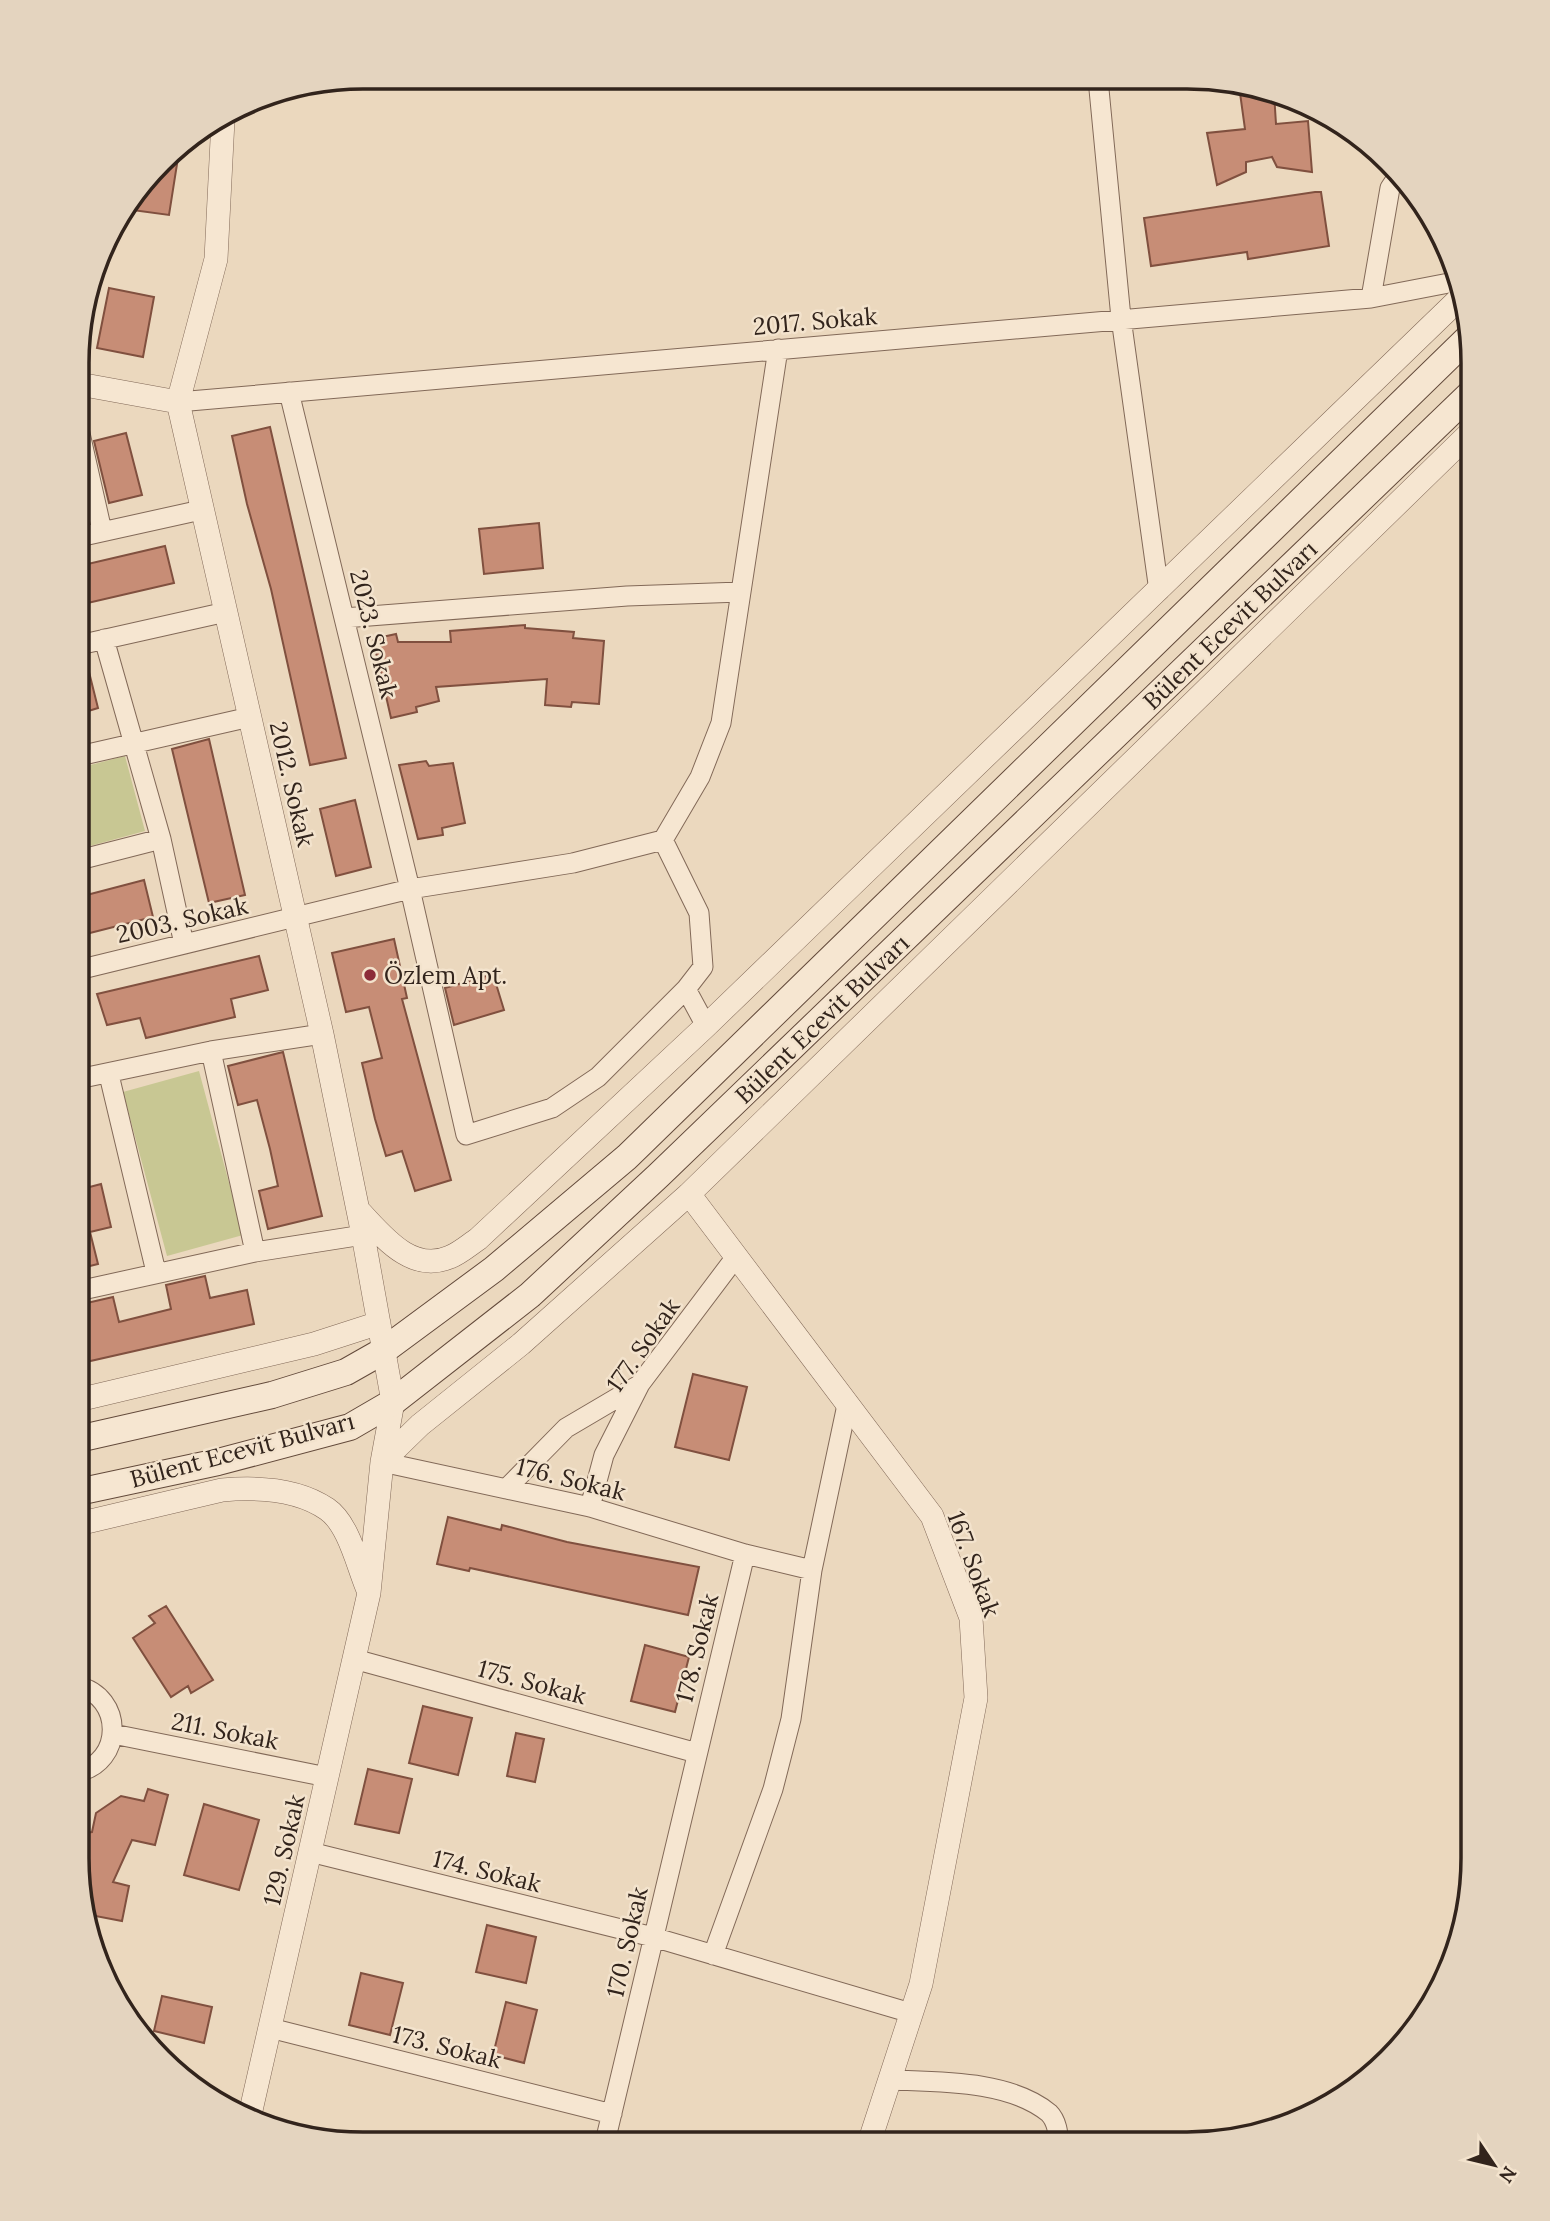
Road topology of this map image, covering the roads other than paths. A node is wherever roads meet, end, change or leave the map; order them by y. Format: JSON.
{"nodes":[{"id":1,"x":1099,"y":89,"type":"edge"},
{"id":2,"x":223,"y":128,"type":"edge"},
{"id":3,"x":1393,"y":183,"type":"edge"},
{"id":4,"x":1448,"y":283,"type":"edge"},
{"id":5,"x":1371,"y":298,"type":"junction"},
{"id":6,"x":1454,"y":304,"type":"edge"},
{"id":7,"x":1121,"y":318,"type":"junction"},
{"id":8,"x":1460,"y":346,"type":"edge"},
{"id":9,"x":778,"y":349,"type":"junction"},
{"id":10,"x":89,"y":386,"type":"edge"},
{"id":11,"x":289,"y":392,"type":"junction"},
{"id":12,"x":178,"y":402,"type":"junction"},
{"id":13,"x":1461,"y":403,"type":"edge"},
{"id":14,"x":1461,"y":442,"type":"edge"},
{"id":15,"x":89,"y":473,"type":"edge"},
{"id":16,"x":201,"y":510,"type":"junction"},
{"id":17,"x":102,"y":531,"type":"junction"},
{"id":18,"x":89,"y":534,"type":"edge"},
{"id":19,"x":1159,"y":591,"type":"junction"},
{"id":20,"x":741,"y":592,"type":"junction"},
{"id":21,"x":226,"y":612,"type":"junction"},
{"id":22,"x":344,"y":618,"type":"junction"},
{"id":23,"x":104,"y":639,"type":"junction"},
{"id":24,"x":89,"y":643,"type":"edge"},
{"id":25,"x":250,"y":717,"type":"junction"},
{"id":26,"x":133,"y":742,"type":"junction"},
{"id":27,"x":89,"y":753,"type":"edge"},
{"id":28,"x":161,"y":839,"type":"junction"},
{"id":29,"x":663,"y":840,"type":"junction"},
{"id":30,"x":89,"y":857,"type":"edge"},
{"id":31,"x":410,"y":889,"type":"junction"},
{"id":32,"x":297,"y":919,"type":"junction"},
{"id":33,"x":184,"y":944,"type":"junction"},
{"id":34,"x":89,"y":967,"type":"edge"},
{"id":35,"x":686,"y":989,"type":"junction"},
{"id":36,"x":706,"y":1026,"type":"junction"},
{"id":37,"x":322,"y":1034,"type":"junction"},
{"id":38,"x":211,"y":1051,"type":"junction"},
{"id":39,"x":109,"y":1074,"type":"junction"},
{"id":40,"x":89,"y":1077,"type":"edge"},
{"id":41,"x":689,"y":1194,"type":"junction"},
{"id":42,"x":358,"y":1210,"type":"junction"},
{"id":43,"x":363,"y":1235,"type":"junction"},
{"id":44,"x":255,"y":1252,"type":"junction"},
{"id":45,"x":735,"y":1258,"type":"junction"},
{"id":46,"x":156,"y":1272,"type":"junction"},
{"id":47,"x":89,"y":1288,"type":"edge"},
{"id":48,"x":379,"y":1323,"type":"junction"},
{"id":49,"x":383,"y":1352,"type":"junction"},
{"id":50,"x":640,"y":1384,"type":"junction"},
{"id":51,"x":89,"y":1397,"type":"edge"},
{"id":52,"x":393,"y":1402,"type":"junction"},
{"id":53,"x":847,"y":1405,"type":"junction"},
{"id":54,"x":89,"y":1437,"type":"edge"},
{"id":55,"x":218,"y":1462,"type":"junction"},
{"id":56,"x":382,"y":1462,"type":"junction"},
{"id":57,"x":506,"y":1489,"type":"junction"},
{"id":58,"x":89,"y":1490,"type":"edge"},
{"id":59,"x":222,"y":1490,"type":"junction"},
{"id":60,"x":590,"y":1507,"type":"junction"},
{"id":61,"x":89,"y":1521,"type":"edge"},
{"id":62,"x":745,"y":1554,"type":"junction"},
{"id":63,"x":812,"y":1570,"type":"junction"},
{"id":64,"x":369,"y":1593,"type":"junction"},
{"id":65,"x":354,"y":1658,"type":"junction"},
{"id":66,"x":89,"y":1690,"type":"edge"},
{"id":67,"x":113,"y":1734,"type":"junction"},
{"id":68,"x":696,"y":1753,"type":"junction"},
{"id":69,"x":89,"y":1766,"type":"edge"},
{"id":70,"x":327,"y":1776,"type":"junction"},
{"id":71,"x":310,"y":1852,"type":"junction"},
{"id":72,"x":653,"y":1937,"type":"junction"},
{"id":73,"x":713,"y":1955,"type":"junction"},
{"id":74,"x":911,"y":2013,"type":"junction"},
{"id":75,"x":270,"y":2028,"type":"junction"},
{"id":76,"x":890,"y":2080,"type":"junction"},
{"id":77,"x":252,"y":2108,"type":"edge"},
{"id":78,"x":612,"y":2114,"type":"junction"},
{"id":79,"x":608,"y":2132,"type":"edge"},
{"id":80,"x":873,"y":2132,"type":"edge"},
{"id":81,"x":1058,"y":2132,"type":"edge"}],
"edges":[{"from":1,"to":7,"type":"street"},
{"from":2,"to":12,"type":"street","name":"2012. Sokak"},
{"from":3,"to":5,"type":"street"},
{"from":4,"to":5,"type":"street","name":"2017. Sokak"},
{"from":5,"to":7,"type":"street","name":"2017. Sokak"},
{"from":6,"to":19,"type":"street"},
{"from":7,"to":9,"type":"street","name":"2017. Sokak"},
{"from":7,"to":19,"type":"street"},
{"from":8,"to":49,"type":"main road","name":"Bülent Ecevit Bulvarı"},
{"from":9,"to":11,"type":"street","name":"2017. Sokak"},
{"from":9,"to":20,"type":"street"},
{"from":10,"to":12,"type":"street"},
{"from":11,"to":12,"type":"street","name":"2017. Sokak"},
{"from":11,"to":22,"type":"street","name":"2023. Sokak"},
{"from":12,"to":16,"type":"street","name":"2012. Sokak"},
{"from":13,"to":52,"type":"main road","name":"Bülent Ecevit Bulvarı"},
{"from":14,"to":41,"type":"street"},
{"from":15,"to":17,"type":"street"},
{"from":16,"to":17,"type":"street"},
{"from":16,"to":21,"type":"street","name":"2012. Sokak"},
{"from":17,"to":18,"type":"street"},
{"from":19,"to":36,"type":"street"},
{"from":20,"to":22,"type":"street"},
{"from":20,"to":29,"type":"street"},
{"from":21,"to":23,"type":"street"},
{"from":21,"to":25,"type":"street","name":"2012. Sokak"},
{"from":22,"to":31,"type":"street","name":"2023. Sokak"},
{"from":23,"to":24,"type":"street"},
{"from":23,"to":26,"type":"street"},
{"from":25,"to":26,"type":"street"},
{"from":25,"to":32,"type":"street","name":"2012. Sokak"},
{"from":26,"to":27,"type":"street"},
{"from":26,"to":28,"type":"street"},
{"from":28,"to":30,"type":"street"},
{"from":28,"to":33,"type":"street"},
{"from":29,"to":31,"type":"street","name":"2003. Sokak"},
{"from":29,"to":35,"type":"street"},
{"from":31,"to":32,"type":"street","name":"2003. Sokak"},
{"from":31,"to":35,"type":"street","name":"2023. Sokak"},
{"from":32,"to":33,"type":"street","name":"2003. Sokak"},
{"from":32,"to":37,"type":"street","name":"2012. Sokak"},
{"from":33,"to":34,"type":"street","name":"2003. Sokak"},
{"from":35,"to":36,"type":"street"},
{"from":36,"to":42,"type":"street"},
{"from":37,"to":38,"type":"street"},
{"from":37,"to":42,"type":"street","name":"2012. Sokak"},
{"from":38,"to":39,"type":"street"},
{"from":38,"to":44,"type":"street"},
{"from":39,"to":40,"type":"street"},
{"from":39,"to":46,"type":"street"},
{"from":41,"to":45,"type":"street","name":"167. Sokak"},
{"from":41,"to":56,"type":"street"},
{"from":42,"to":43,"type":"street","name":"2012. Sokak"},
{"from":43,"to":44,"type":"street"},
{"from":43,"to":48,"type":"street","name":"2012. Sokak"},
{"from":44,"to":46,"type":"street"},
{"from":45,"to":50,"type":"street","name":"177. Sokak"},
{"from":45,"to":53,"type":"street","name":"167. Sokak"},
{"from":46,"to":47,"type":"street"},
{"from":48,"to":49,"type":"street","name":"2012. Sokak"},
{"from":48,"to":51,"type":"street"},
{"from":49,"to":52,"type":"street","name":"2012. Sokak"},
{"from":49,"to":54,"type":"main road","name":"Bülent Ecevit Bulvarı"},
{"from":50,"to":57,"type":"street"},
{"from":50,"to":60,"type":"street","name":"177. Sokak"},
{"from":52,"to":55,"type":"main road","name":"Bülent Ecevit Bulvarı"},
{"from":52,"to":56,"type":"street","name":"2012. Sokak"},
{"from":53,"to":63,"type":"street"},
{"from":53,"to":74,"type":"street","name":"167. Sokak"},
{"from":55,"to":58,"type":"main road","name":"Bülent Ecevit Bulvarı"},
{"from":55,"to":59,"type":"street"},
{"from":56,"to":57,"type":"street","name":"176. Sokak"},
{"from":56,"to":64,"type":"street","name":"2012. Sokak"},
{"from":57,"to":60,"type":"street","name":"176. Sokak"},
{"from":59,"to":61,"type":"street"},
{"from":59,"to":64,"type":"street"},
{"from":60,"to":62,"type":"street","name":"176. Sokak"},
{"from":62,"to":63,"type":"street","name":"176. Sokak"},
{"from":62,"to":68,"type":"street","name":"178. Sokak"},
{"from":63,"to":73,"type":"street"},
{"from":64,"to":65,"type":"street","name":"129. Sokak"},
{"from":65,"to":68,"type":"street","name":"175. Sokak"},
{"from":65,"to":70,"type":"street","name":"129. Sokak"},
{"from":66,"to":67,"type":"street"},
{"from":67,"to":69,"type":"street"},
{"from":67,"to":70,"type":"street","name":"211. Sokak"},
{"from":68,"to":72,"type":"street","name":"170. Sokak"},
{"from":70,"to":71,"type":"street","name":"129. Sokak"},
{"from":71,"to":72,"type":"street","name":"174. Sokak"},
{"from":71,"to":75,"type":"street","name":"129. Sokak"},
{"from":72,"to":73,"type":"street","name":"174. Sokak"},
{"from":72,"to":78,"type":"street","name":"170. Sokak"},
{"from":73,"to":74,"type":"street","name":"174. Sokak"},
{"from":74,"to":76,"type":"street","name":"167. Sokak"},
{"from":75,"to":77,"type":"street","name":"129. Sokak"},
{"from":75,"to":78,"type":"street","name":"173. Sokak"},
{"from":76,"to":80,"type":"street","name":"167. Sokak"},
{"from":76,"to":81,"type":"street"},
{"from":78,"to":79,"type":"street","name":"170. Sokak"}]}
